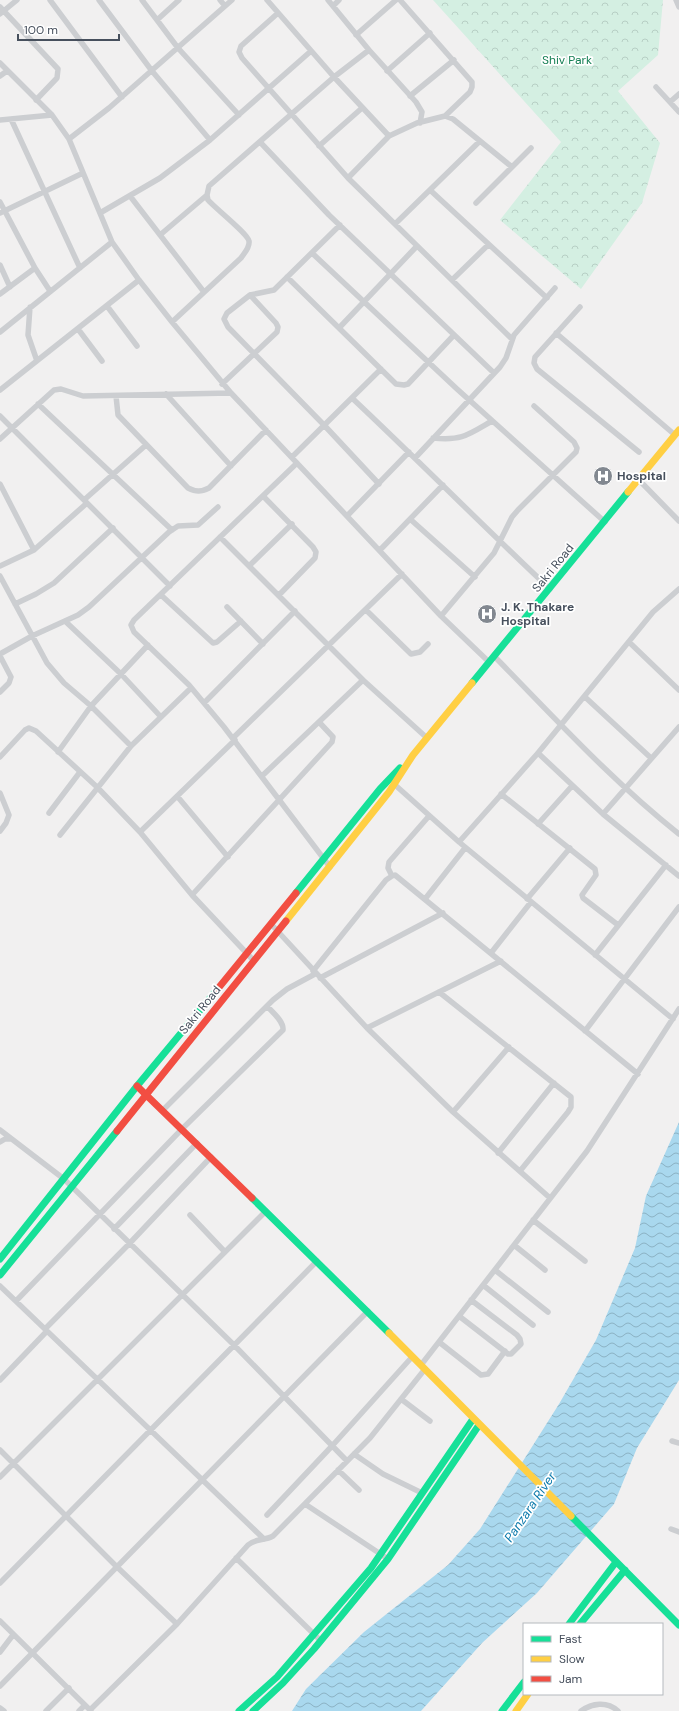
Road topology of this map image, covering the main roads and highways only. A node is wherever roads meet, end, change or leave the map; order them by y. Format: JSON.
{"nodes":[{"id":1,"x":677,"y":433,"type":"edge"},
{"id":2,"x":413,"y":755,"type":"junction"},
{"id":3,"x":137,"y":1086,"type":"junction"},
{"id":4,"x":146,"y":1094,"type":"junction"},
{"id":5,"x":0,"y":1259,"type":"edge"},
{"id":6,"x":0,"y":1275,"type":"edge"},
{"id":7,"x":473,"y":1419,"type":"junction"},
{"id":8,"x":479,"y":1425,"type":"junction"},
{"id":9,"x":614,"y":1559,"type":"junction"},
{"id":10,"x":624,"y":1570,"type":"junction"},
{"id":11,"x":570,"y":1623,"type":"edge"},
{"id":12,"x":581,"y":1623,"type":"edge"},
{"id":13,"x":679,"y":1625,"type":"edge"},
{"id":14,"x":523,"y":1683,"type":"edge"},
{"id":15,"x":527,"y":1695,"type":"edge"},
{"id":16,"x":239,"y":1711,"type":"edge"},
{"id":17,"x":253,"y":1711,"type":"edge"},
{"id":18,"x":502,"y":1711,"type":"edge"},
{"id":19,"x":516,"y":1711,"type":"edge"}],
"edges":[{"from":1,"to":2,"type":"main road","name":"Sakri Road"},
{"from":2,"to":3,"type":"main road","name":"Sakri Road"},
{"from":2,"to":4,"type":"main road","name":"Sakri Road"},
{"from":3,"to":4,"type":"main road"},
{"from":3,"to":5,"type":"main road","name":"Sakri Road"},
{"from":4,"to":6,"type":"main road","name":"Sakri Road"},
{"from":4,"to":7,"type":"main road"},
{"from":7,"to":8,"type":"main road"},
{"from":7,"to":16,"type":"main road"},
{"from":8,"to":9,"type":"main road"},
{"from":8,"to":17,"type":"main road"},
{"from":9,"to":10,"type":"main road"},
{"from":9,"to":11,"type":"main road"},
{"from":10,"to":12,"type":"main road"},
{"from":10,"to":13,"type":"main road"},
{"from":14,"to":18,"type":"main road"},
{"from":15,"to":19,"type":"main road"}]}
